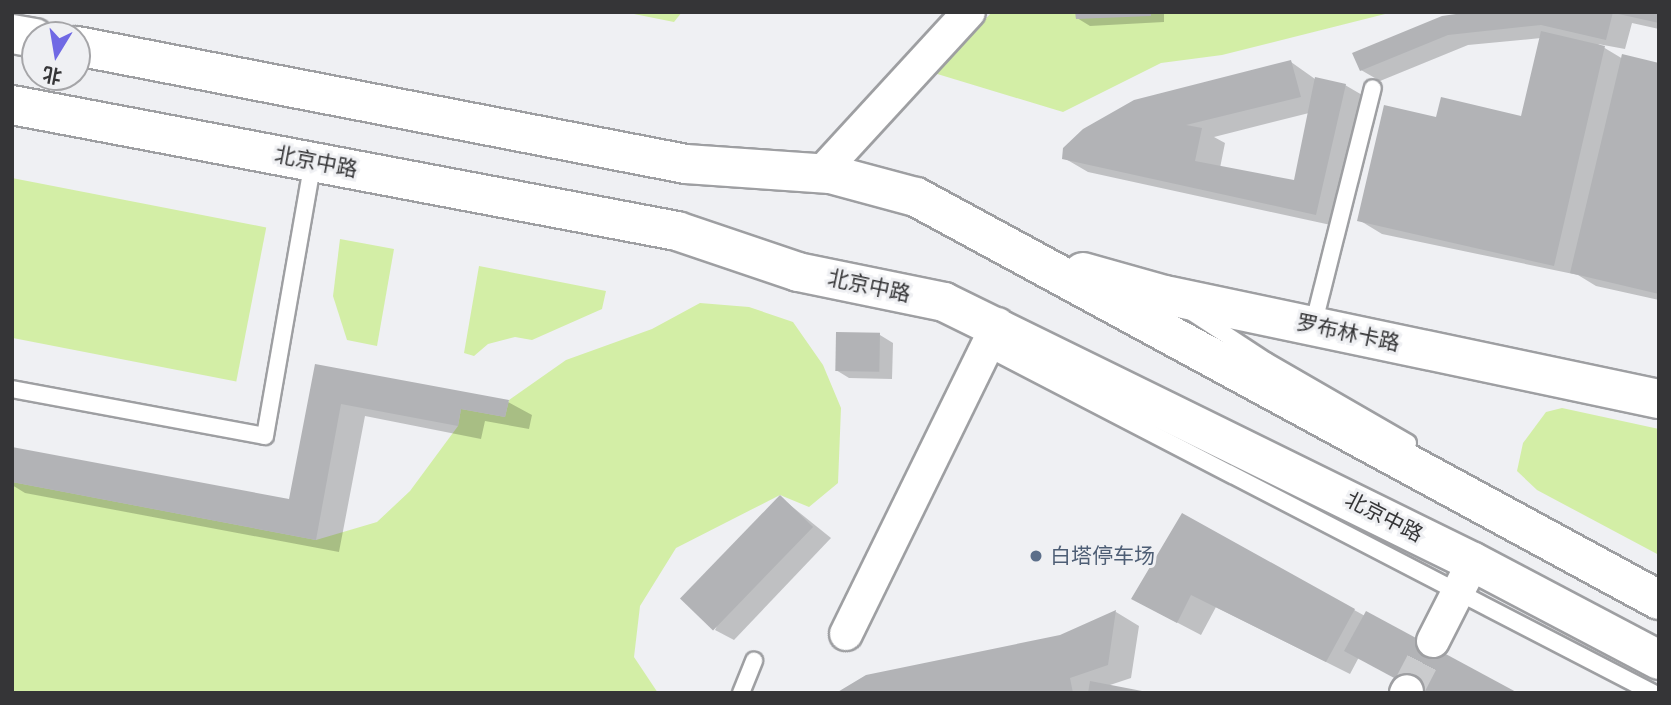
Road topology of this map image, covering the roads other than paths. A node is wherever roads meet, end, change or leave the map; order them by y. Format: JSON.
{"nodes":[{"id":1,"x":969,"y":12,"type":"edge"},
{"id":2,"x":91,"y":49,"type":"edge"},
{"id":3,"x":1373,"y":88,"type":"dead end"},
{"id":4,"x":12,"y":105,"type":"edge"},
{"id":5,"x":313,"y":162,"type":"junction"},
{"id":6,"x":820,"y":174,"type":"junction"},
{"id":7,"x":1039,"y":261,"type":"junction"},
{"id":8,"x":1165,"y":295,"type":"junction"},
{"id":9,"x":1313,"y":326,"type":"junction"},
{"id":10,"x":993,"y":336,"type":"junction"},
{"id":11,"x":12,"y":389,"type":"edge"},
{"id":12,"x":1659,"y":399,"type":"edge"},
{"id":13,"x":1622,"y":559,"type":"dead end"},
{"id":14,"x":1464,"y":575,"type":"junction"},
{"id":15,"x":1659,"y":600,"type":"edge"},
{"id":16,"x":846,"y":634,"type":"dead end"},
{"id":17,"x":1433,"y":641,"type":"tunnel mouth"},
{"id":18,"x":754,"y":660,"type":"dead end"},
{"id":19,"x":1659,"y":660,"type":"edge"},
{"id":20,"x":740,"y":693,"type":"edge"},
{"id":21,"x":1653,"y":693,"type":"edge"}],
"edges":[{"from":1,"to":6,"type":"street"},
{"from":2,"to":6,"type":"main road"},
{"from":3,"to":9,"type":"lane"},
{"from":4,"to":5,"type":"main road","name":"北京中路"},
{"from":5,"to":10,"type":"main road","name":"北京中路"},
{"from":5,"to":11,"type":"lane"},
{"from":6,"to":7,"type":"main road"},
{"from":7,"to":8,"type":"main road","name":"罗布林卡路"},
{"from":7,"to":15,"type":"main road"},
{"from":8,"to":9,"type":"main road","name":"罗布林卡路"},
{"from":8,"to":13,"type":"lane"},
{"from":9,"to":12,"type":"main road","name":"罗布林卡路"},
{"from":10,"to":14,"type":"main road","name":"北京中路"},
{"from":10,"to":16,"type":"street"},
{"from":14,"to":17,"type":"street"},
{"from":14,"to":19,"type":"main road","name":"北京中路"},
{"from":14,"to":21,"type":"lane"},
{"from":18,"to":20,"type":"lane"}]}
